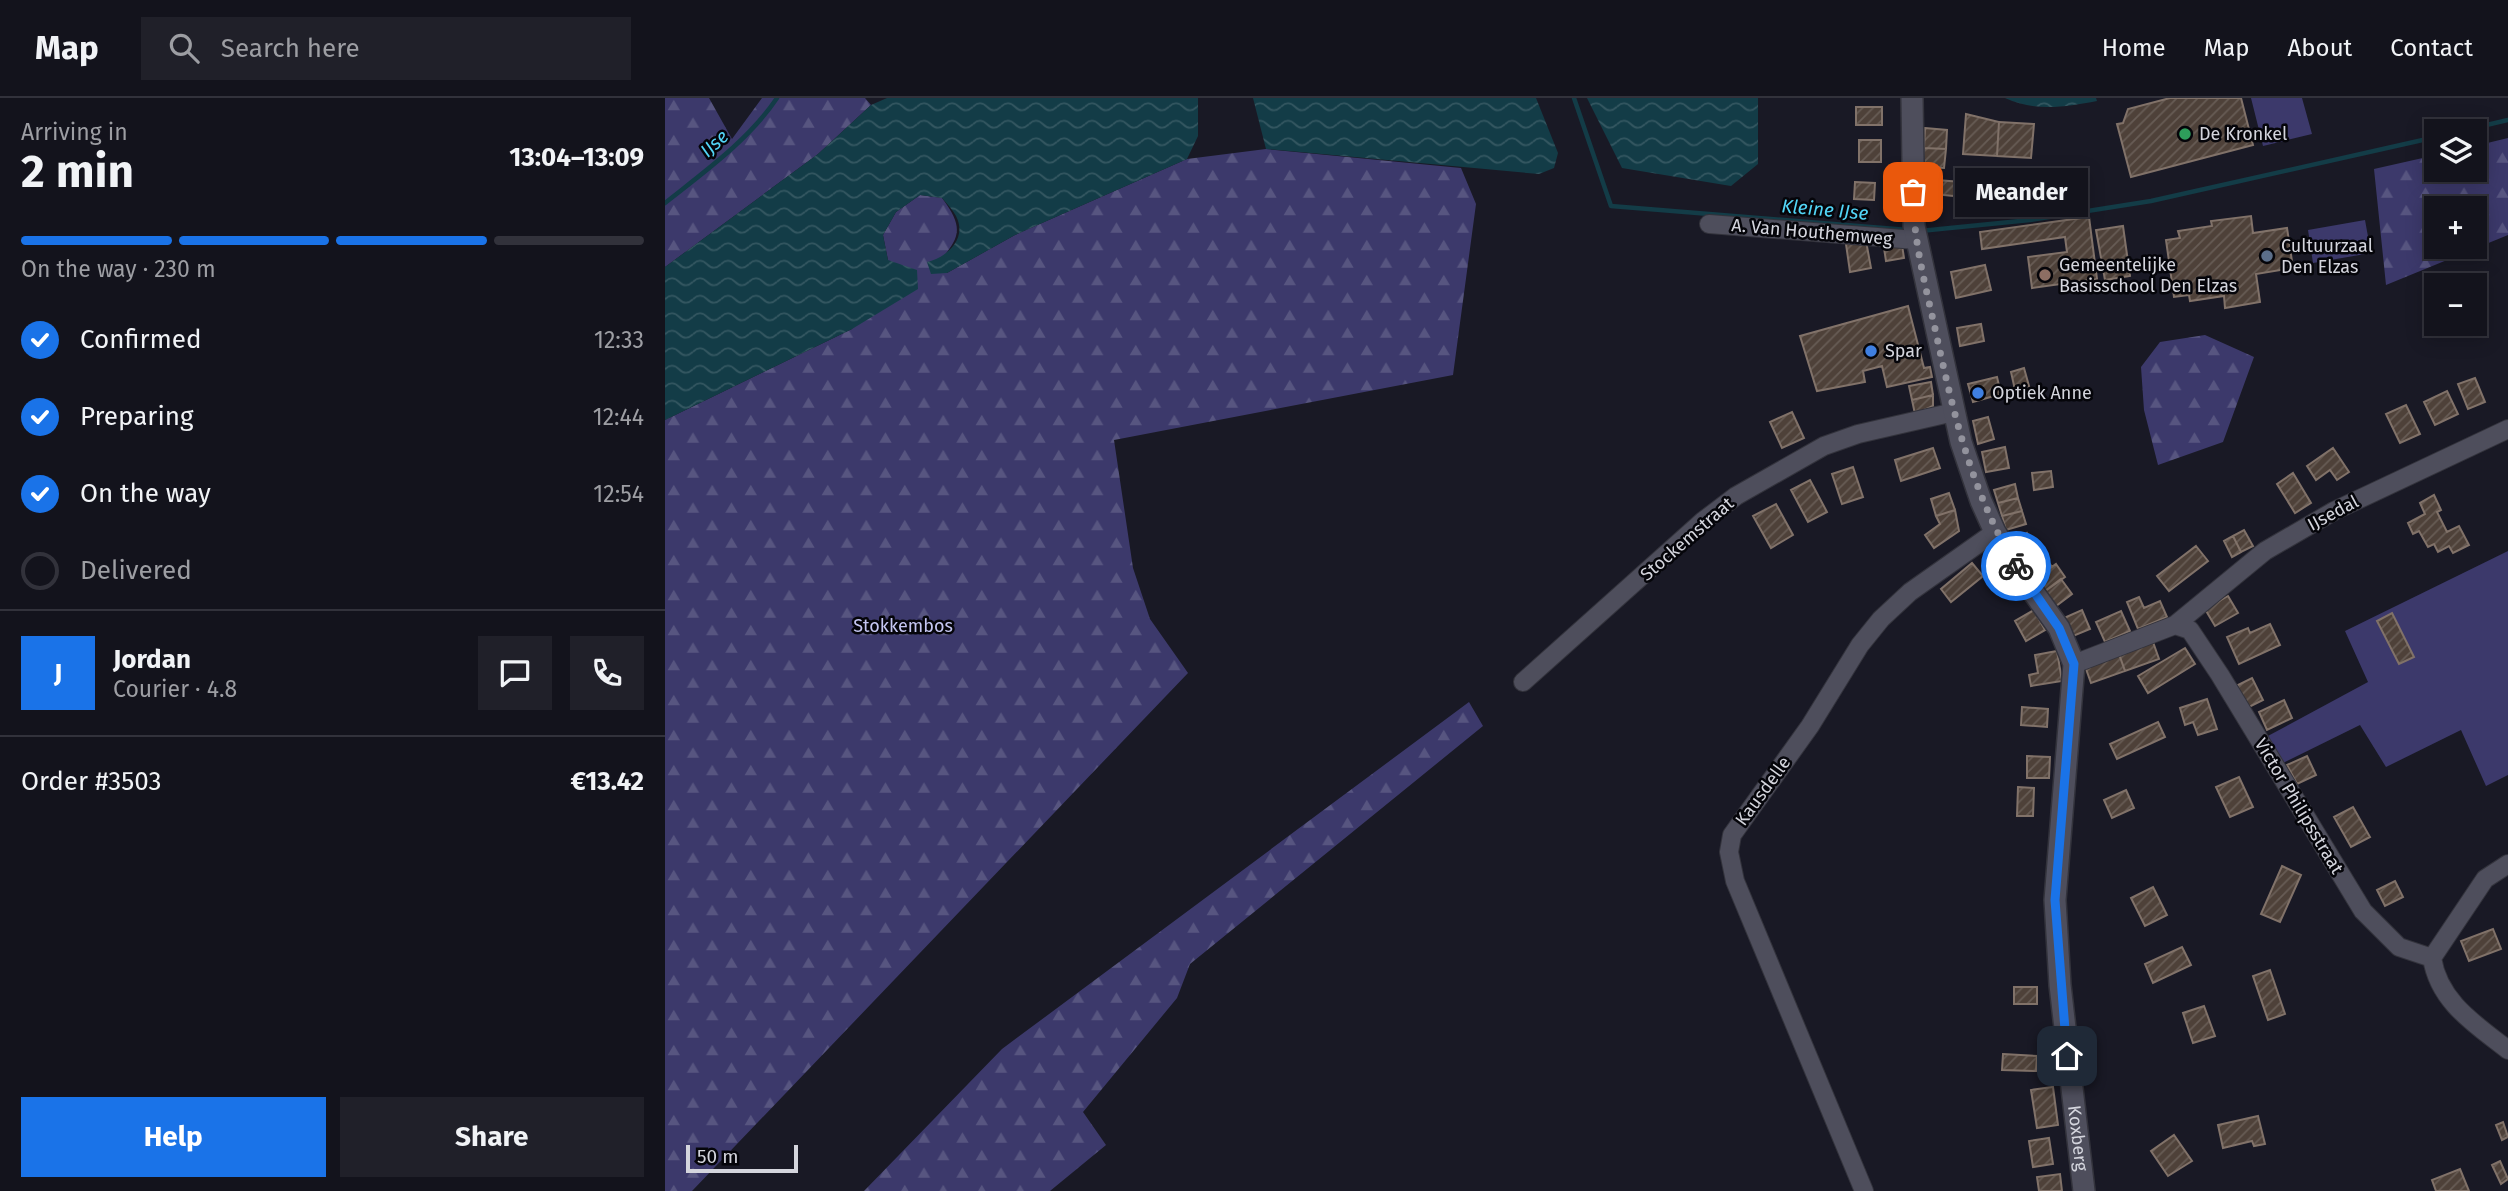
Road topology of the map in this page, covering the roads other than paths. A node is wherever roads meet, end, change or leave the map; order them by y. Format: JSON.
{"nodes":[{"id":1,"x":1912,"y":98,"type":"edge"},
{"id":2,"x":1709,"y":224,"type":"dead end"},
{"id":3,"x":1915,"y":235,"type":"junction"},
{"id":4,"x":1954,"y":412,"type":"junction"},
{"id":5,"x":2508,"y":429,"type":"edge"},
{"id":6,"x":1995,"y":531,"type":"junction"},
{"id":7,"x":2175,"y":625,"type":"junction"},
{"id":8,"x":2074,"y":664,"type":"junction"},
{"id":9,"x":1523,"y":682,"type":"dead end"},
{"id":10,"x":2508,"y":864,"type":"edge"},
{"id":11,"x":2432,"y":958,"type":"junction"},
{"id":12,"x":2508,"y":1050,"type":"edge"},
{"id":13,"x":1864,"y":1191,"type":"edge"},
{"id":14,"x":2084,"y":1191,"type":"edge"}],
"edges":[{"from":1,"to":3,"type":"street","name":"Koxberg"},
{"from":2,"to":3,"type":"street","name":"A. Van Houthemweg"},
{"from":3,"to":4,"type":"street","name":"Koxberg"},
{"from":4,"to":6,"type":"street","name":"Koxberg"},
{"from":4,"to":9,"type":"street","name":"Stockemstraat"},
{"from":5,"to":7,"type":"street","name":"IJsedal"},
{"from":6,"to":8,"type":"street","name":"Koxberg"},
{"from":6,"to":13,"type":"street","name":"Kausdelle"},
{"from":7,"to":8,"type":"street"},
{"from":7,"to":11,"type":"street","name":"Victor Philipsstraat"},
{"from":8,"to":14,"type":"street","name":"Koxberg"},
{"from":10,"to":11,"type":"street"},
{"from":11,"to":12,"type":"street"}]}
